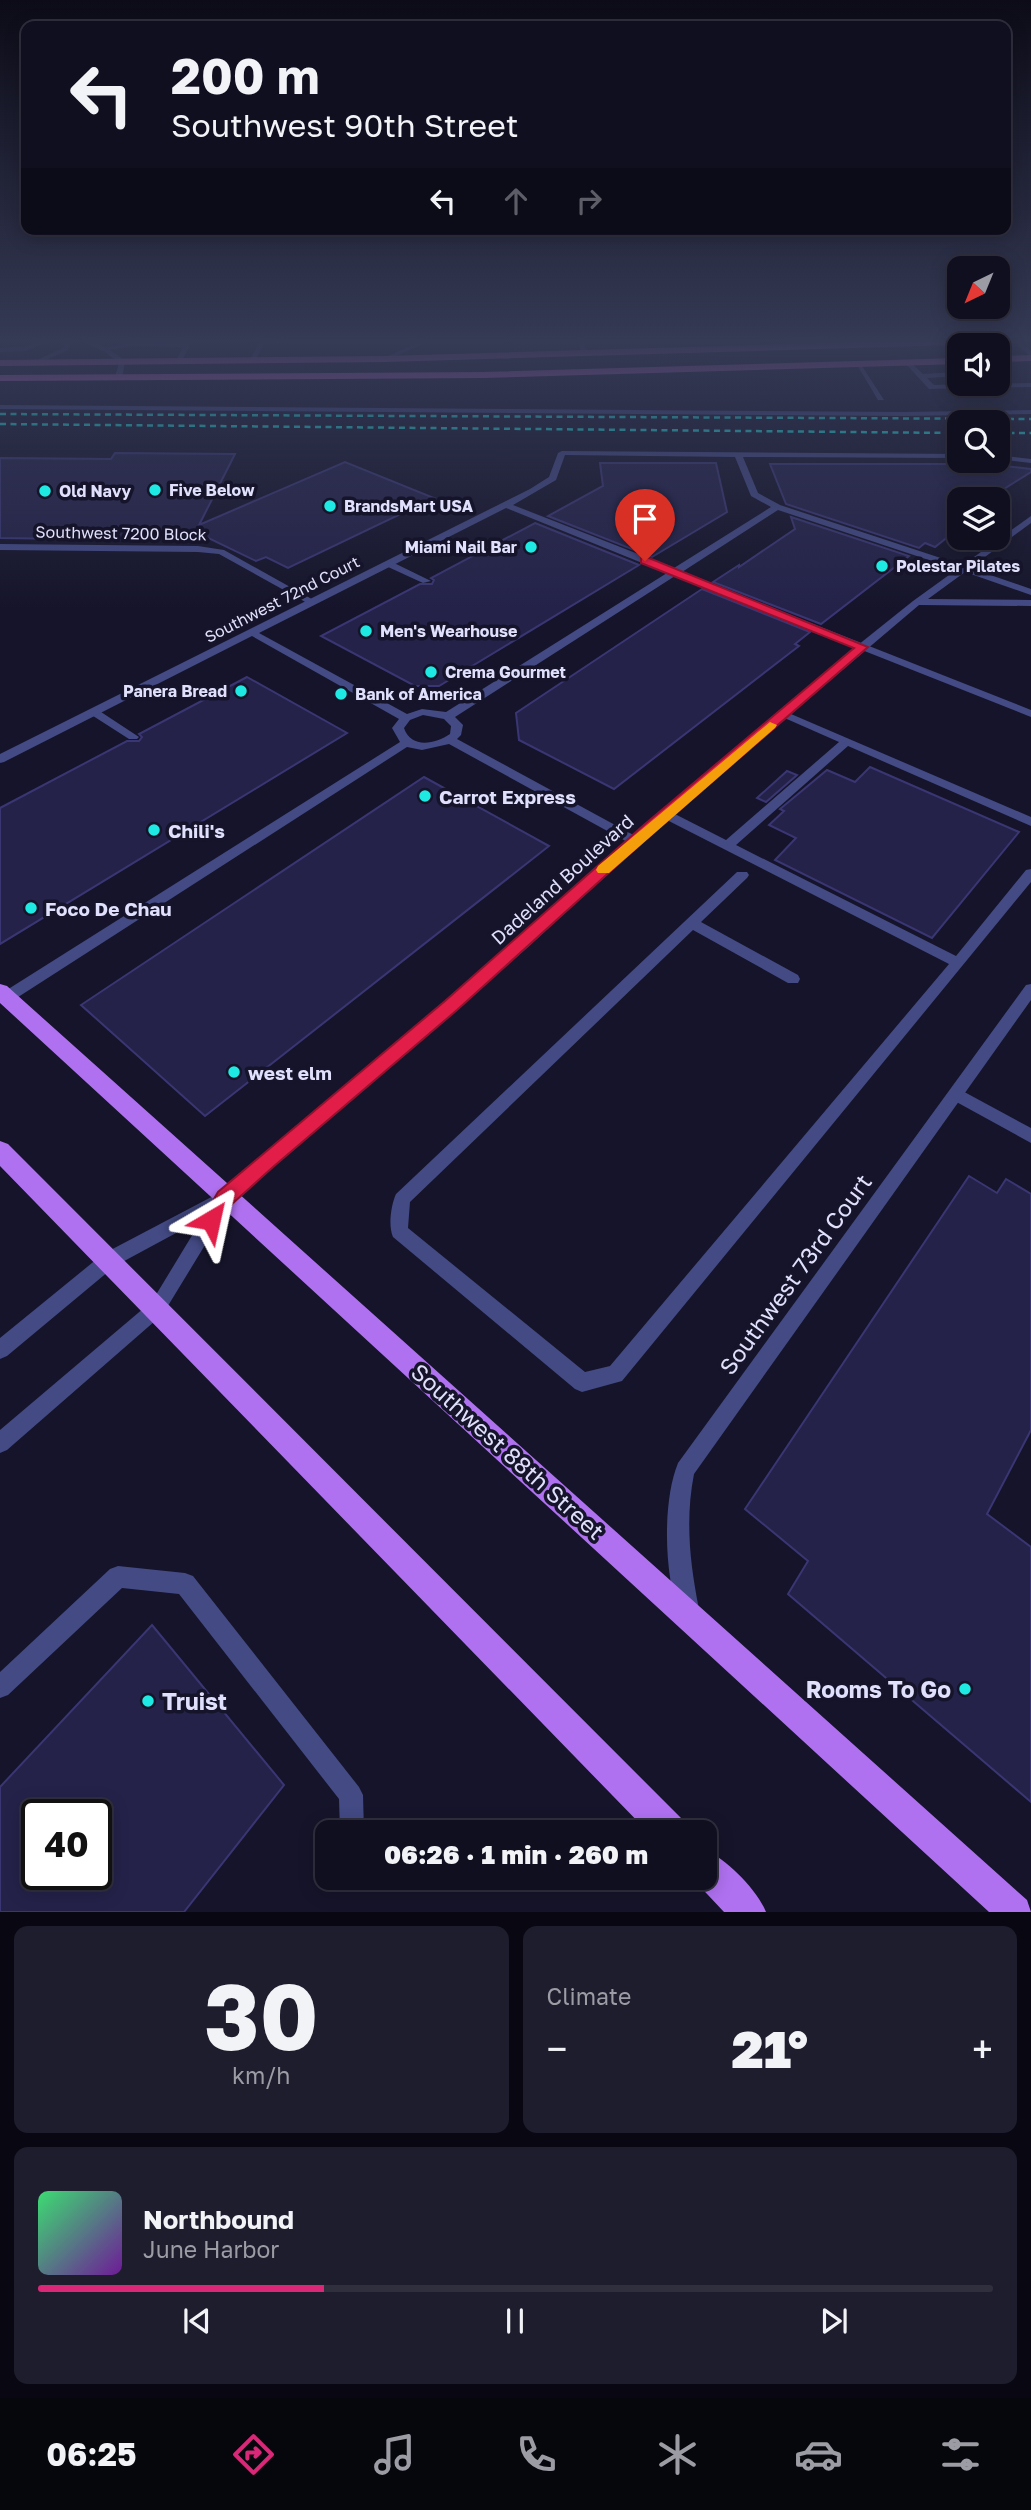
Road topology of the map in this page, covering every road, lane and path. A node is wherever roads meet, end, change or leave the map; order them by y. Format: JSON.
{"nodes":[{"id":1,"x":738,"y":454,"type":"junction"},
{"id":2,"x":947,"y":456,"type":"edge"},
{"id":3,"x":1010,"y":458,"type":"edge"},
{"id":4,"x":1031,"y":461,"type":"edge"},
{"id":5,"x":506,"y":505,"type":"junction"},
{"id":6,"x":777,"y":507,"type":"junction"},
{"id":7,"x":1031,"y":519,"type":"edge"},
{"id":8,"x":0,"y":547,"type":"edge"},
{"id":9,"x":389,"y":564,"type":"junction"},
{"id":10,"x":965,"y":569,"type":"junction"},
{"id":11,"x":675,"y":573,"type":"junction"},
{"id":12,"x":426,"y":581,"type":"dead end"},
{"id":13,"x":1031,"y":592,"type":"edge"},
{"id":14,"x":312,"y":602,"type":"junction"},
{"id":15,"x":918,"y":602,"type":"junction"},
{"id":16,"x":1031,"y":603,"type":"edge"},
{"id":17,"x":251,"y":632,"type":"junction"},
{"id":18,"x":862,"y":647,"type":"junction"},
{"id":19,"x":94,"y":712,"type":"junction"},
{"id":20,"x":1031,"y":713,"type":"edge"},
{"id":21,"x":784,"y":714,"type":"junction"},
{"id":22,"x":448,"y":716,"type":"junction"},
{"id":23,"x":406,"y":718,"type":"junction"},
{"id":24,"x":133,"y":737,"type":"dead end"},
{"id":25,"x":450,"y":740,"type":"junction"},
{"id":26,"x":847,"y":741,"type":"junction"},
{"id":27,"x":407,"y":742,"type":"junction"},
{"id":28,"x":0,"y":759,"type":"edge"},
{"id":29,"x":665,"y":814,"type":"junction"},
{"id":30,"x":1031,"y":822,"type":"edge"},
{"id":31,"x":635,"y":841,"type":"junction"},
{"id":32,"x":727,"y":846,"type":"junction"},
{"id":33,"x":1031,"y":873,"type":"edge"},
{"id":34,"x":742,"y":875,"type":"dead end"},
{"id":35,"x":693,"y":924,"type":"junction"},
{"id":36,"x":957,"y":963,"type":"junction"},
{"id":37,"x":793,"y":979,"type":"dead end"},
{"id":38,"x":1031,"y":989,"type":"edge"},
{"id":39,"x":3,"y":994,"type":"edge"},
{"id":40,"x":957,"y":1094,"type":"junction"},
{"id":41,"x":1031,"y":1136,"type":"edge"},
{"id":42,"x":0,"y":1151,"type":"edge"},
{"id":43,"x":225,"y":1198,"type":"junction"},
{"id":44,"x":109,"y":1260,"type":"junction"},
{"id":45,"x":156,"y":1308,"type":"junction"},
{"id":46,"x":0,"y":1350,"type":"edge"},
{"id":47,"x":0,"y":1443,"type":"edge"},
{"id":48,"x":689,"y":1614,"type":"junction"},
{"id":49,"x":0,"y":1687,"type":"edge"},
{"id":50,"x":352,"y":1820,"type":"edge"},
{"id":51,"x":659,"y":1820,"type":"edge"},
{"id":52,"x":717,"y":1879,"type":"edge"},
{"id":53,"x":749,"y":1912,"type":"edge"},
{"id":54,"x":1015,"y":1912,"type":"edge"}],
"edges":[{"from":1,"to":2,"type":"street"},
{"from":1,"to":5,"type":"street","name":"Southwest 72nd Court"},
{"from":1,"to":6,"type":"street"},
{"from":3,"to":4,"type":"street"},
{"from":5,"to":9,"type":"street","name":"Southwest 72nd Court"},
{"from":5,"to":11,"type":"street"},
{"from":6,"to":10,"type":"street"},
{"from":6,"to":11,"type":"street"},
{"from":7,"to":10,"type":"street","name":"Dadeland Boulevard"},
{"from":8,"to":14,"type":"street","name":"Southwest 7200 Block"},
{"from":9,"to":12,"type":"street"},
{"from":9,"to":14,"type":"street","name":"Southwest 72nd Court"},
{"from":10,"to":13,"type":"street"},
{"from":10,"to":15,"type":"street","name":"Dadeland Boulevard"},
{"from":11,"to":18,"type":"street"},
{"from":11,"to":22,"type":"street"},
{"from":14,"to":17,"type":"street","name":"Southwest 72nd Court"},
{"from":15,"to":16,"type":"street"},
{"from":15,"to":18,"type":"street","name":"Dadeland Boulevard"},
{"from":17,"to":19,"type":"street","name":"Southwest 72nd Court"},
{"from":17,"to":23,"type":"street"},
{"from":18,"to":20,"type":"street"},
{"from":18,"to":21,"type":"street","name":"Dadeland Boulevard"},
{"from":19,"to":24,"type":"street"},
{"from":19,"to":28,"type":"street","name":"Southwest 72nd Court"},
{"from":21,"to":26,"type":"street"},
{"from":21,"to":29,"type":"street","name":"Dadeland Boulevard"},
{"from":22,"to":23,"type":"street"},
{"from":22,"to":25,"type":"street"},
{"from":23,"to":27,"type":"street"},
{"from":25,"to":27,"type":"street"},
{"from":25,"to":31,"type":"street"},
{"from":26,"to":30,"type":"street"},
{"from":26,"to":32,"type":"street"},
{"from":27,"to":39,"type":"street"},
{"from":29,"to":31,"type":"street","name":"Dadeland Boulevard"},
{"from":29,"to":32,"type":"street"},
{"from":31,"to":43,"type":"street","name":"Dadeland Boulevard"},
{"from":32,"to":36,"type":"street"},
{"from":33,"to":36,"type":"street"},
{"from":34,"to":35,"type":"street"},
{"from":35,"to":36,"type":"street"},
{"from":35,"to":37,"type":"street"},
{"from":38,"to":40,"type":"street","name":"Southwest 73rd Court"},
{"from":39,"to":43,"type":"main road","name":"Southwest 88th Street"},
{"from":40,"to":41,"type":"street"},
{"from":40,"to":48,"type":"street","name":"Southwest 73rd Court"},
{"from":42,"to":44,"type":"main road"},
{"from":43,"to":44,"type":"street","name":"Dadeland Boulevard"},
{"from":43,"to":45,"type":"street","name":"Dadeland Boulevard"},
{"from":43,"to":48,"type":"main road","name":"Southwest 88th Street"},
{"from":44,"to":45,"type":"main road"},
{"from":44,"to":46,"type":"street","name":"Dadeland Boulevard"},
{"from":45,"to":47,"type":"street","name":"Dadeland Boulevard"},
{"from":45,"to":51,"type":"main road"},
{"from":48,"to":54,"type":"main road","name":"Southwest 88th Street"},
{"from":49,"to":50,"type":"street"},
{"from":52,"to":53,"type":"main road"}]}
